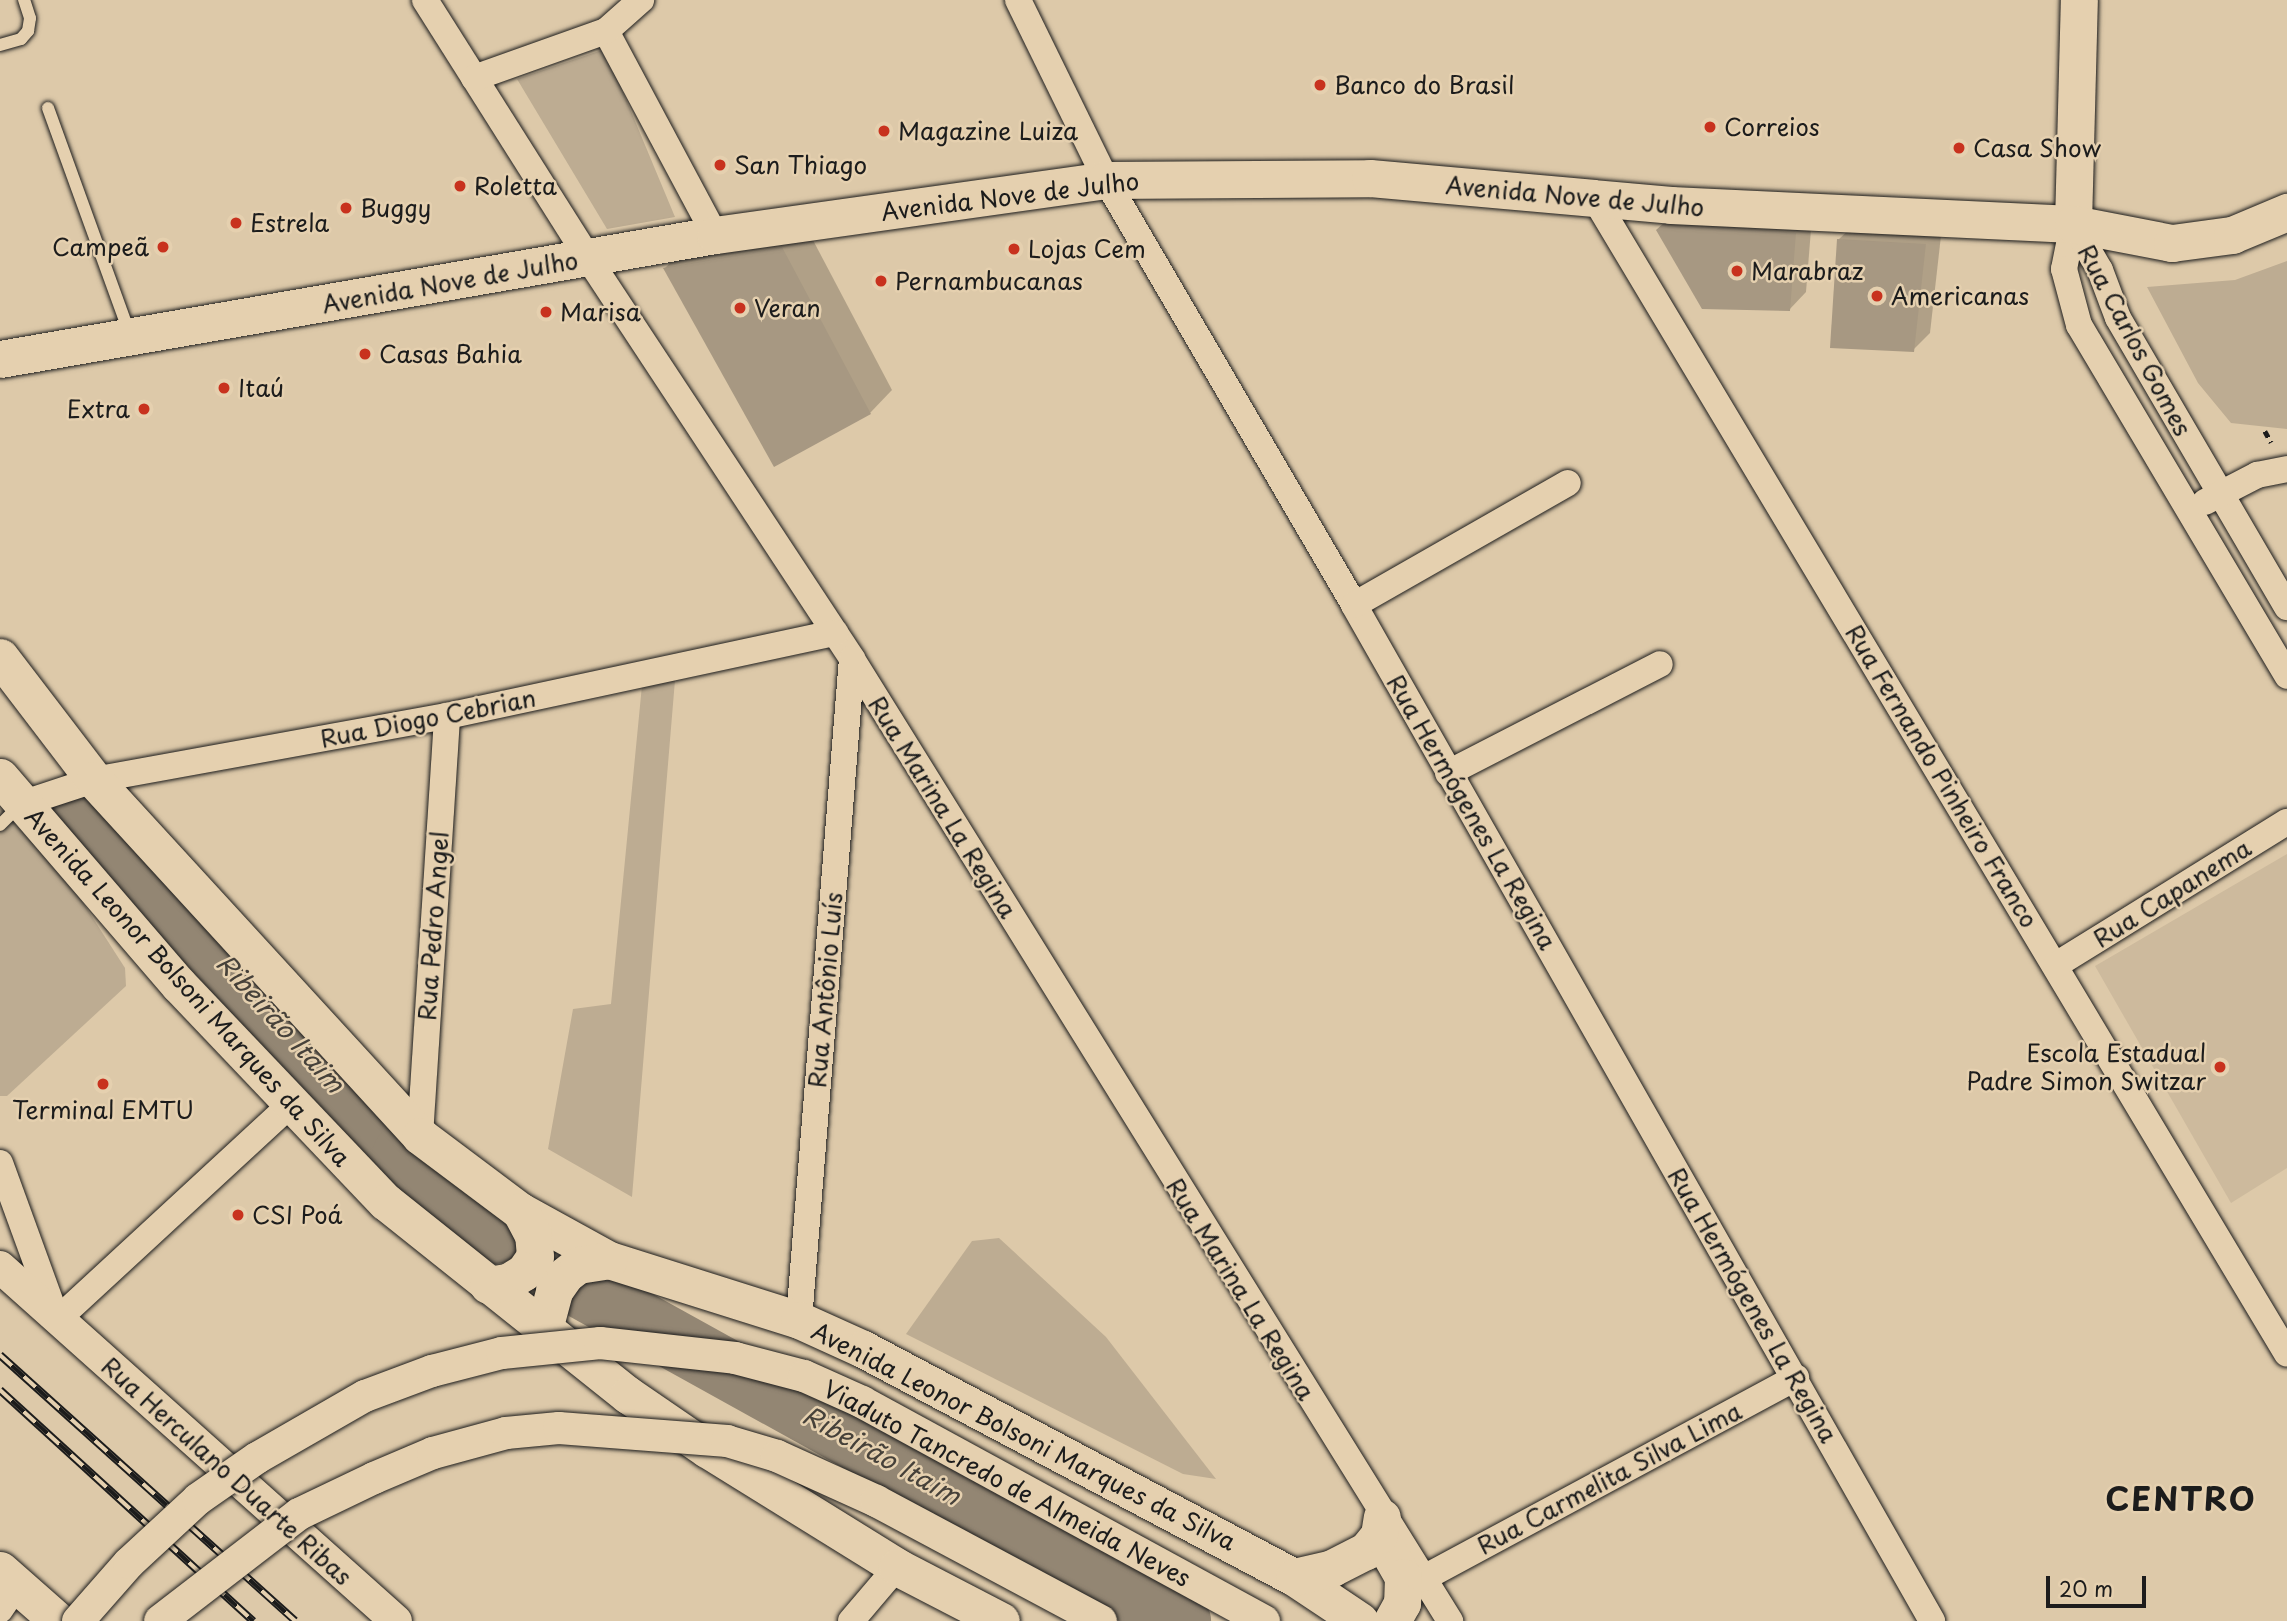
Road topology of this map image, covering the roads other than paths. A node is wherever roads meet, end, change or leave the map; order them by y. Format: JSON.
{"nodes":[{"id":1,"x":24,"y":0,"type":"edge"},
{"id":2,"x":425,"y":0,"type":"edge"},
{"id":3,"x":641,"y":0,"type":"edge"},
{"id":4,"x":1018,"y":0,"type":"edge"},
{"id":5,"x":2079,"y":0,"type":"edge"},
{"id":6,"x":606,"y":32,"type":"junction"},
{"id":7,"x":0,"y":46,"type":"edge"},
{"id":8,"x":474,"y":78,"type":"junction"},
{"id":9,"x":48,"y":108,"type":"dead end"},
{"id":10,"x":1106,"y":180,"type":"junction"},
{"id":11,"x":1595,"y":200,"type":"junction"},
{"id":12,"x":2287,"y":212,"type":"edge"},
{"id":13,"x":2073,"y":224,"type":"junction"},
{"id":14,"x":715,"y":235,"type":"junction"},
{"id":15,"x":587,"y":258,"type":"junction"},
{"id":16,"x":131,"y":338,"type":"junction"},
{"id":17,"x":0,"y":359,"type":"edge"},
{"id":18,"x":2287,"y":469,"type":"edge"},
{"id":19,"x":1568,"y":483,"type":"dead end"},
{"id":20,"x":2219,"y":493,"type":"junction"},
{"id":21,"x":2191,"y":511,"type":"junction"},
{"id":22,"x":1354,"y":605,"type":"junction"},
{"id":23,"x":2287,"y":607,"type":"edge"},
{"id":24,"x":835,"y":633,"type":"junction"},
{"id":25,"x":0,"y":657,"type":"edge"},
{"id":26,"x":852,"y":659,"type":"junction"},
{"id":27,"x":1660,"y":664,"type":"dead end"},
{"id":28,"x":2287,"y":676,"type":"edge"},
{"id":29,"x":447,"y":716,"type":"junction"},
{"id":30,"x":1448,"y":773,"type":"junction"},
{"id":31,"x":94,"y":780,"type":"junction"},
{"id":32,"x":7,"y":802,"type":"edge"},
{"id":33,"x":2287,"y":822,"type":"edge"},
{"id":34,"x":2056,"y":965,"type":"junction"},
{"id":35,"x":290,"y":1105,"type":"junction"},
{"id":36,"x":420,"y":1136,"type":"junction"},
{"id":37,"x":0,"y":1163,"type":"edge"},
{"id":38,"x":520,"y":1210,"type":"junction"},
{"id":39,"x":609,"y":1260,"type":"junction"},
{"id":40,"x":0,"y":1267,"type":"edge"},
{"id":41,"x":488,"y":1285,"type":"junction"},
{"id":42,"x":57,"y":1320,"type":"junction"},
{"id":43,"x":799,"y":1320,"type":"junction"},
{"id":44,"x":544,"y":1329,"type":"junction"},
{"id":45,"x":2287,"y":1354,"type":"edge"},
{"id":46,"x":1796,"y":1378,"type":"junction"},
{"id":47,"x":1380,"y":1526,"type":"junction"},
{"id":48,"x":898,"y":1567,"type":"junction"},
{"id":49,"x":1294,"y":1577,"type":"junction"},
{"id":50,"x":1422,"y":1579,"type":"junction"},
{"id":51,"x":6,"y":1589,"type":"edge"},
{"id":52,"x":58,"y":1621,"type":"edge"},
{"id":53,"x":78,"y":1621,"type":"edge"},
{"id":54,"x":160,"y":1621,"type":"edge"},
{"id":55,"x":396,"y":1621,"type":"edge"},
{"id":56,"x":851,"y":1621,"type":"edge"},
{"id":57,"x":1001,"y":1621,"type":"edge"},
{"id":58,"x":1101,"y":1621,"type":"edge"},
{"id":59,"x":1264,"y":1621,"type":"edge"},
{"id":60,"x":1360,"y":1621,"type":"edge"},
{"id":61,"x":1392,"y":1621,"type":"edge"},
{"id":62,"x":1450,"y":1621,"type":"edge"},
{"id":63,"x":1933,"y":1621,"type":"edge"}],
"edges":[{"from":1,"to":7,"type":"lane"},
{"from":2,"to":8,"type":"street","name":"Rua Marina La Regina"},
{"from":3,"to":6,"type":"street"},
{"from":4,"to":10,"type":"street","name":"Rua Hermógenes La Regina"},
{"from":5,"to":13,"type":"main road"},
{"from":6,"to":8,"type":"street"},
{"from":6,"to":14,"type":"street"},
{"from":8,"to":15,"type":"street","name":"Rua Marina La Regina"},
{"from":9,"to":16,"type":"lane"},
{"from":10,"to":11,"type":"main road","name":"Avenida Nove de Julho"},
{"from":10,"to":14,"type":"main road","name":"Avenida Nove de Julho"},
{"from":10,"to":22,"type":"street","name":"Rua Hermógenes La Regina"},
{"from":11,"to":13,"type":"main road","name":"Avenida Nove de Julho"},
{"from":11,"to":34,"type":"street","name":"Rua Fernando Pinheiro Franco"},
{"from":12,"to":13,"type":"main road","name":"Avenida Nove de Julho"},
{"from":13,"to":20,"type":"street","name":"Rua Carlos Gomes"},
{"from":13,"to":21,"type":"street","name":"Rua Carlos Gomes"},
{"from":14,"to":15,"type":"main road","name":"Avenida Nove de Julho"},
{"from":15,"to":16,"type":"main road","name":"Avenida Nove de Julho"},
{"from":15,"to":24,"type":"street","name":"Rua Marina La Regina"},
{"from":16,"to":17,"type":"main road","name":"Avenida Nove de Julho"},
{"from":18,"to":20,"type":"street"},
{"from":19,"to":22,"type":"street"},
{"from":20,"to":21,"type":"street"},
{"from":20,"to":23,"type":"street","name":"Rua Carlos Gomes"},
{"from":21,"to":28,"type":"street","name":"Rua Carlos Gomes"},
{"from":22,"to":30,"type":"street","name":"Rua Hermógenes La Regina"},
{"from":24,"to":26,"type":"street","name":"Rua Marina La Regina"},
{"from":24,"to":29,"type":"street","name":"Rua Diogo Cebrian"},
{"from":25,"to":31,"type":"main road","name":"Avenida Leonor Bolsoni Marques da Silva"},
{"from":26,"to":43,"type":"street","name":"Rua Antônio Luís"},
{"from":26,"to":47,"type":"street","name":"Rua Marina La Regina"},
{"from":27,"to":30,"type":"street"},
{"from":29,"to":31,"type":"street","name":"Rua Diogo Cebrian"},
{"from":29,"to":36,"type":"street","name":"Rua Pedro Angel"},
{"from":30,"to":46,"type":"street","name":"Rua Hermógenes La Regina"},
{"from":31,"to":32,"type":"street","name":"Rua Diogo Cebrian"},
{"from":31,"to":36,"type":"main road","name":"Avenida Leonor Bolsoni Marques da Silva"},
{"from":32,"to":35,"type":"main road","name":"Avenida Leonor Bolsoni Marques da Silva"},
{"from":33,"to":34,"type":"street","name":"Rua Capanema"},
{"from":34,"to":45,"type":"street","name":"Rua Fernando Pinheiro Franco"},
{"from":35,"to":41,"type":"main road","name":"Avenida Leonor Bolsoni Marques da Silva"},
{"from":35,"to":42,"type":"street"},
{"from":36,"to":38,"type":"main road","name":"Avenida Leonor Bolsoni Marques da Silva"},
{"from":37,"to":42,"type":"street"},
{"from":38,"to":39,"type":"main road","name":"Avenida Leonor Bolsoni Marques da Silva"},
{"from":38,"to":41,"type":"main road"},
{"from":39,"to":43,"type":"main road","name":"Avenida Leonor Bolsoni Marques da Silva"},
{"from":39,"to":44,"type":"main road"},
{"from":40,"to":42,"type":"street","name":"Rua Herculano Duarte Ribas"},
{"from":41,"to":44,"type":"main road","name":"Avenida Leonor Bolsoni Marques da Silva"},
{"from":42,"to":55,"type":"street","name":"Rua Herculano Duarte Ribas"},
{"from":43,"to":49,"type":"main road","name":"Avenida Leonor Bolsoni Marques da Silva"},
{"from":44,"to":48,"type":"main road","name":"Avenida Leonor Bolsoni Marques da Silva"},
{"from":46,"to":50,"type":"street","name":"Rua Carmelita Silva Lima"},
{"from":46,"to":63,"type":"street","name":"Rua Hermógenes La Regina"},
{"from":47,"to":49,"type":"main road"},
{"from":47,"to":50,"type":"street","name":"Rua Marina La Regina"},
{"from":47,"to":61,"type":"main road"},
{"from":48,"to":56,"type":"street"},
{"from":48,"to":57,"type":"main road","name":"Avenida Leonor Bolsoni Marques da Silva"},
{"from":49,"to":60,"type":"main road","name":"Avenida Leonor Bolsoni Marques da Silva"},
{"from":50,"to":62,"type":"street","name":"Rua Marina La Regina"},
{"from":51,"to":52,"type":"main road"},
{"from":53,"to":59,"type":"street","name":"Viaduto Tancredo de Almeida Neves","bridge":true},
{"from":54,"to":58,"type":"street","bridge":true}]}
